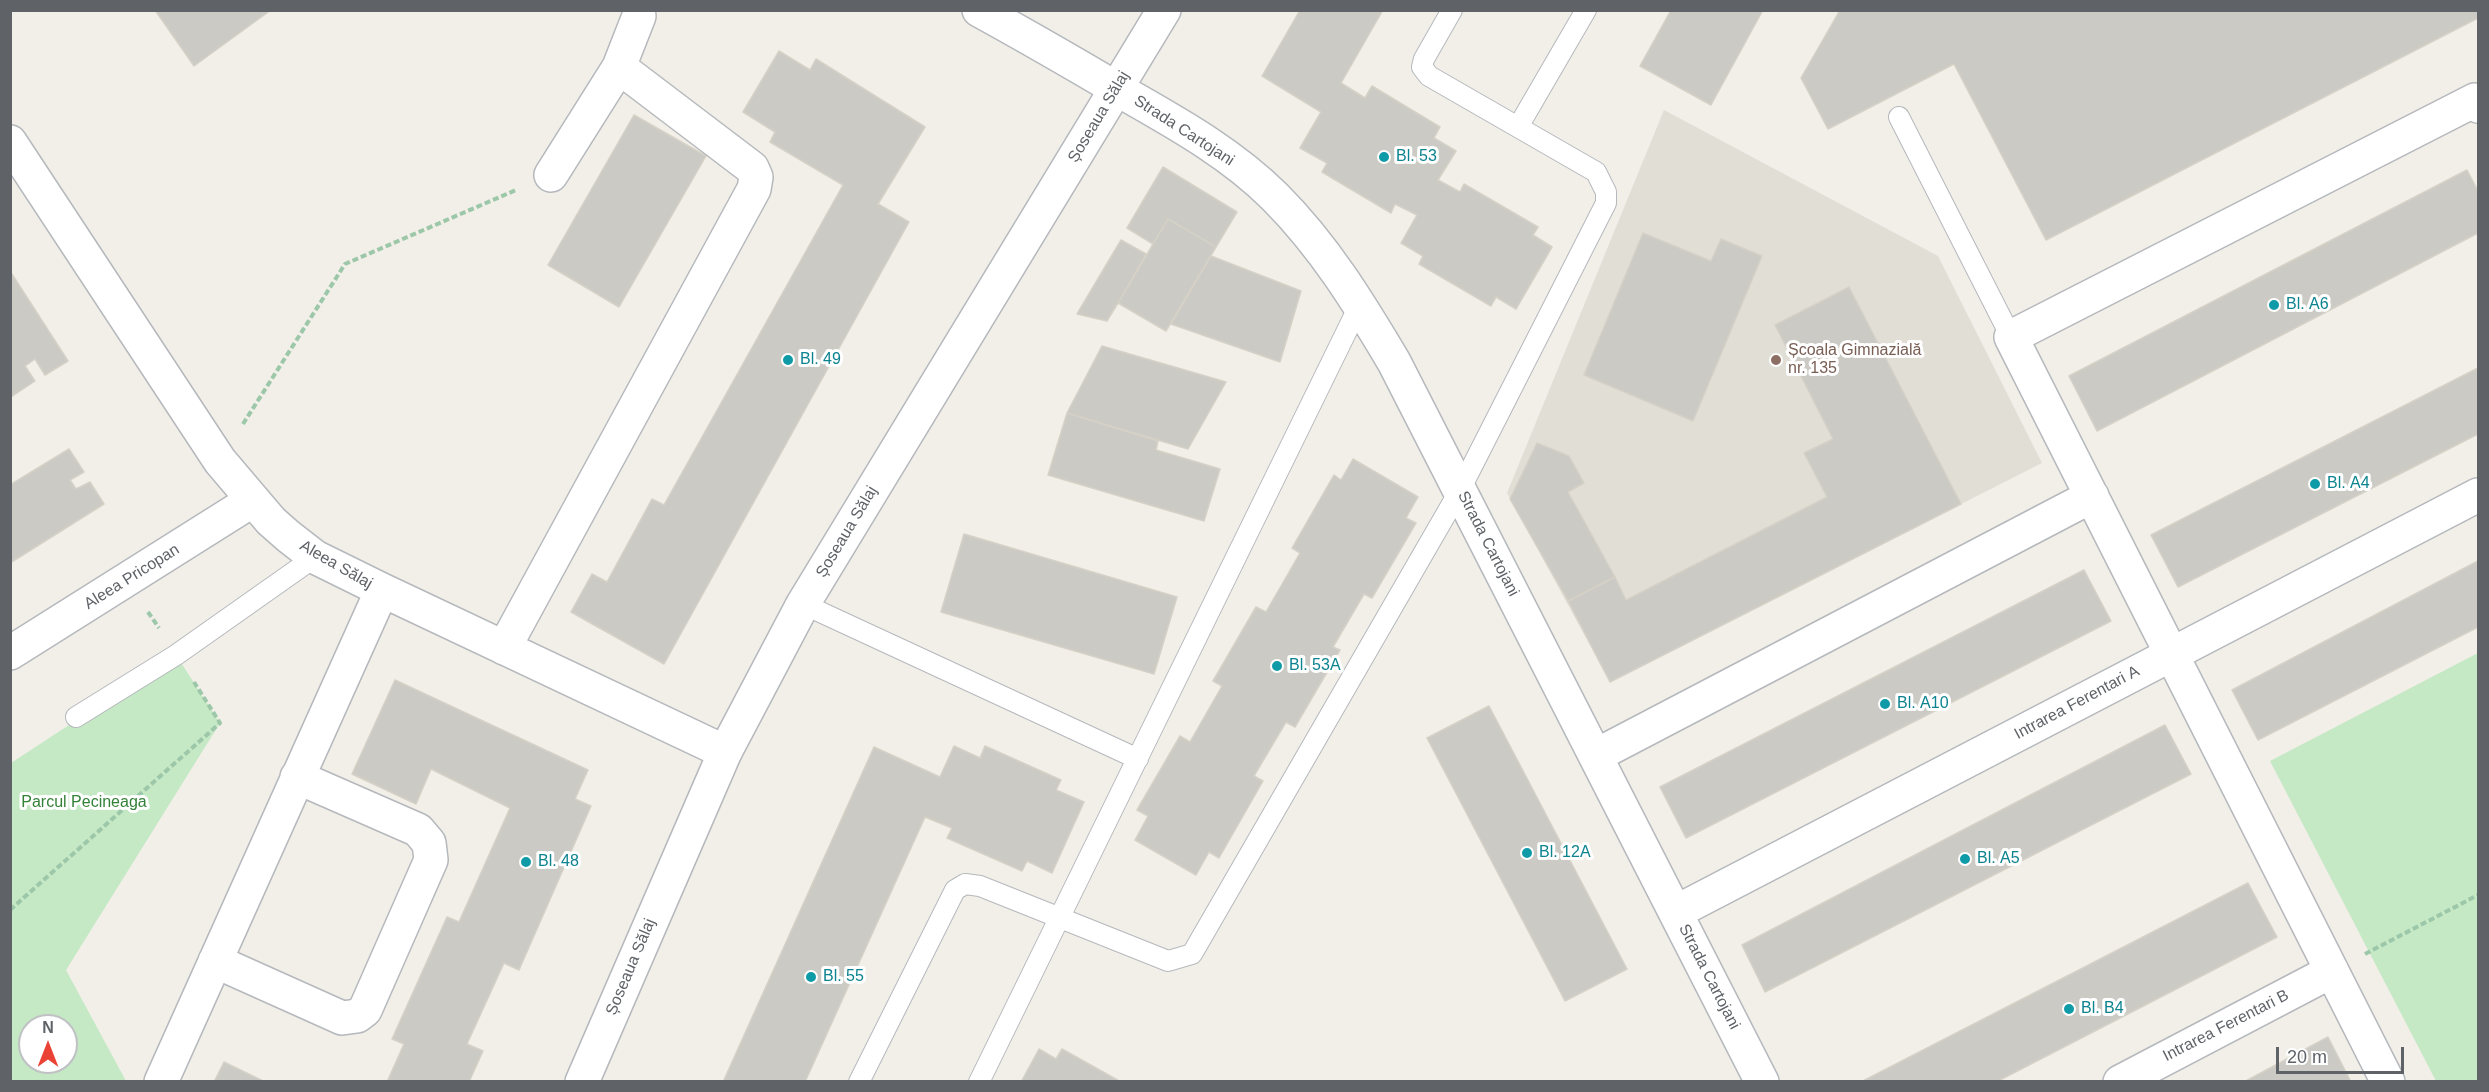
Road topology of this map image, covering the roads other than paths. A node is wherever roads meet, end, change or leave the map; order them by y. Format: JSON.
{"nodes":[{"id":1,"x":979,"y":10,"type":"edge"},
{"id":2,"x":1164,"y":10,"type":"edge"},
{"id":3,"x":1452,"y":10,"type":"edge"},
{"id":4,"x":1586,"y":10,"type":"edge"},
{"id":5,"x":637,"y":12,"type":"edge"},
{"id":6,"x":619,"y":67,"type":"junction"},
{"id":7,"x":1116,"y":88,"type":"junction"},
{"id":8,"x":2478,"y":106,"type":"edge"},
{"id":9,"x":1899,"y":117,"type":"dead end"},
{"id":10,"x":1518,"y":127,"type":"junction"},
{"id":11,"x":14,"y":153,"type":"edge"},
{"id":12,"x":551,"y":175,"type":"road end"},
{"id":13,"x":1360,"y":304,"type":"junction"},
{"id":14,"x":2011,"y":337,"type":"junction"},
{"id":15,"x":1460,"y":490,"type":"junction"},
{"id":16,"x":2478,"y":495,"type":"edge"},
{"id":17,"x":2092,"y":496,"type":"junction"},
{"id":18,"x":253,"y":500,"type":"junction"},
{"id":19,"x":315,"y":556,"type":"junction"},
{"id":20,"x":382,"y":590,"type":"junction"},
{"id":21,"x":803,"y":604,"type":"junction"},
{"id":22,"x":504,"y":648,"type":"junction"},
{"id":23,"x":10,"y":653,"type":"edge"},
{"id":24,"x":2172,"y":654,"type":"junction"},
{"id":25,"x":76,"y":717,"type":"dead end"},
{"id":26,"x":725,"y":752,"type":"junction"},
{"id":27,"x":1597,"y":755,"type":"junction"},
{"id":28,"x":1138,"y":759,"type":"junction"},
{"id":29,"x":297,"y":777,"type":"junction"},
{"id":30,"x":1676,"y":912,"type":"junction"},
{"id":31,"x":1059,"y":919,"type":"junction"},
{"id":32,"x":215,"y":961,"type":"junction"},
{"id":33,"x":2332,"y":971,"type":"junction"},
{"id":34,"x":162,"y":1082,"type":"edge"},
{"id":35,"x":582,"y":1082,"type":"edge"},
{"id":36,"x":859,"y":1082,"type":"edge"},
{"id":37,"x":979,"y":1082,"type":"edge"},
{"id":38,"x":1762,"y":1082,"type":"edge"},
{"id":39,"x":2120,"y":1082,"type":"edge"},
{"id":40,"x":2388,"y":1082,"type":"edge"}],
"edges":[{"from":1,"to":7,"type":"street","name":"Strada Cartojani"},
{"from":2,"to":7,"type":"street","name":"Șoseaua Sălaj"},
{"from":3,"to":10,"type":"lane"},
{"from":4,"to":10,"type":"lane"},
{"from":5,"to":6,"type":"street"},
{"from":6,"to":12,"type":"street"},
{"from":6,"to":22,"type":"street"},
{"from":7,"to":13,"type":"street","name":"Strada Cartojani"},
{"from":7,"to":21,"type":"street","name":"Șoseaua Sălaj"},
{"from":8,"to":14,"type":"street"},
{"from":9,"to":14,"type":"lane"},
{"from":10,"to":15,"type":"lane"},
{"from":11,"to":18,"type":"street","name":"Aleea Sălaj"},
{"from":13,"to":15,"type":"street","name":"Strada Cartojani"},
{"from":13,"to":28,"type":"lane"},
{"from":14,"to":17,"type":"street"},
{"from":15,"to":27,"type":"street","name":"Strada Cartojani"},
{"from":15,"to":31,"type":"lane"},
{"from":16,"to":24,"type":"street","name":"Intrarea Ferentari A"},
{"from":17,"to":24,"type":"street"},
{"from":17,"to":27,"type":"street"},
{"from":18,"to":19,"type":"street","name":"Aleea Sălaj"},
{"from":18,"to":23,"type":"street","name":"Aleea Pricopan"},
{"from":19,"to":20,"type":"street","name":"Aleea Sălaj"},
{"from":19,"to":25,"type":"lane"},
{"from":20,"to":22,"type":"street","name":"Aleea Sălaj"},
{"from":20,"to":29,"type":"street"},
{"from":21,"to":26,"type":"street","name":"Șoseaua Sălaj"},
{"from":21,"to":28,"type":"lane"},
{"from":22,"to":26,"type":"street","name":"Aleea Sălaj"},
{"from":24,"to":30,"type":"street","name":"Intrarea Ferentari A"},
{"from":24,"to":33,"type":"street"},
{"from":26,"to":35,"type":"street","name":"Șoseaua Sălaj"},
{"from":27,"to":30,"type":"street","name":"Strada Cartojani"},
{"from":28,"to":31,"type":"lane"},
{"from":29,"to":32,"type":"street"},
{"from":29,"to":32,"type":"street"},
{"from":30,"to":38,"type":"street","name":"Strada Cartojani"},
{"from":31,"to":36,"type":"lane"},
{"from":31,"to":37,"type":"lane"},
{"from":32,"to":34,"type":"street"},
{"from":33,"to":39,"type":"street","name":"Intrarea Ferentari B"},
{"from":33,"to":40,"type":"street"}]}
